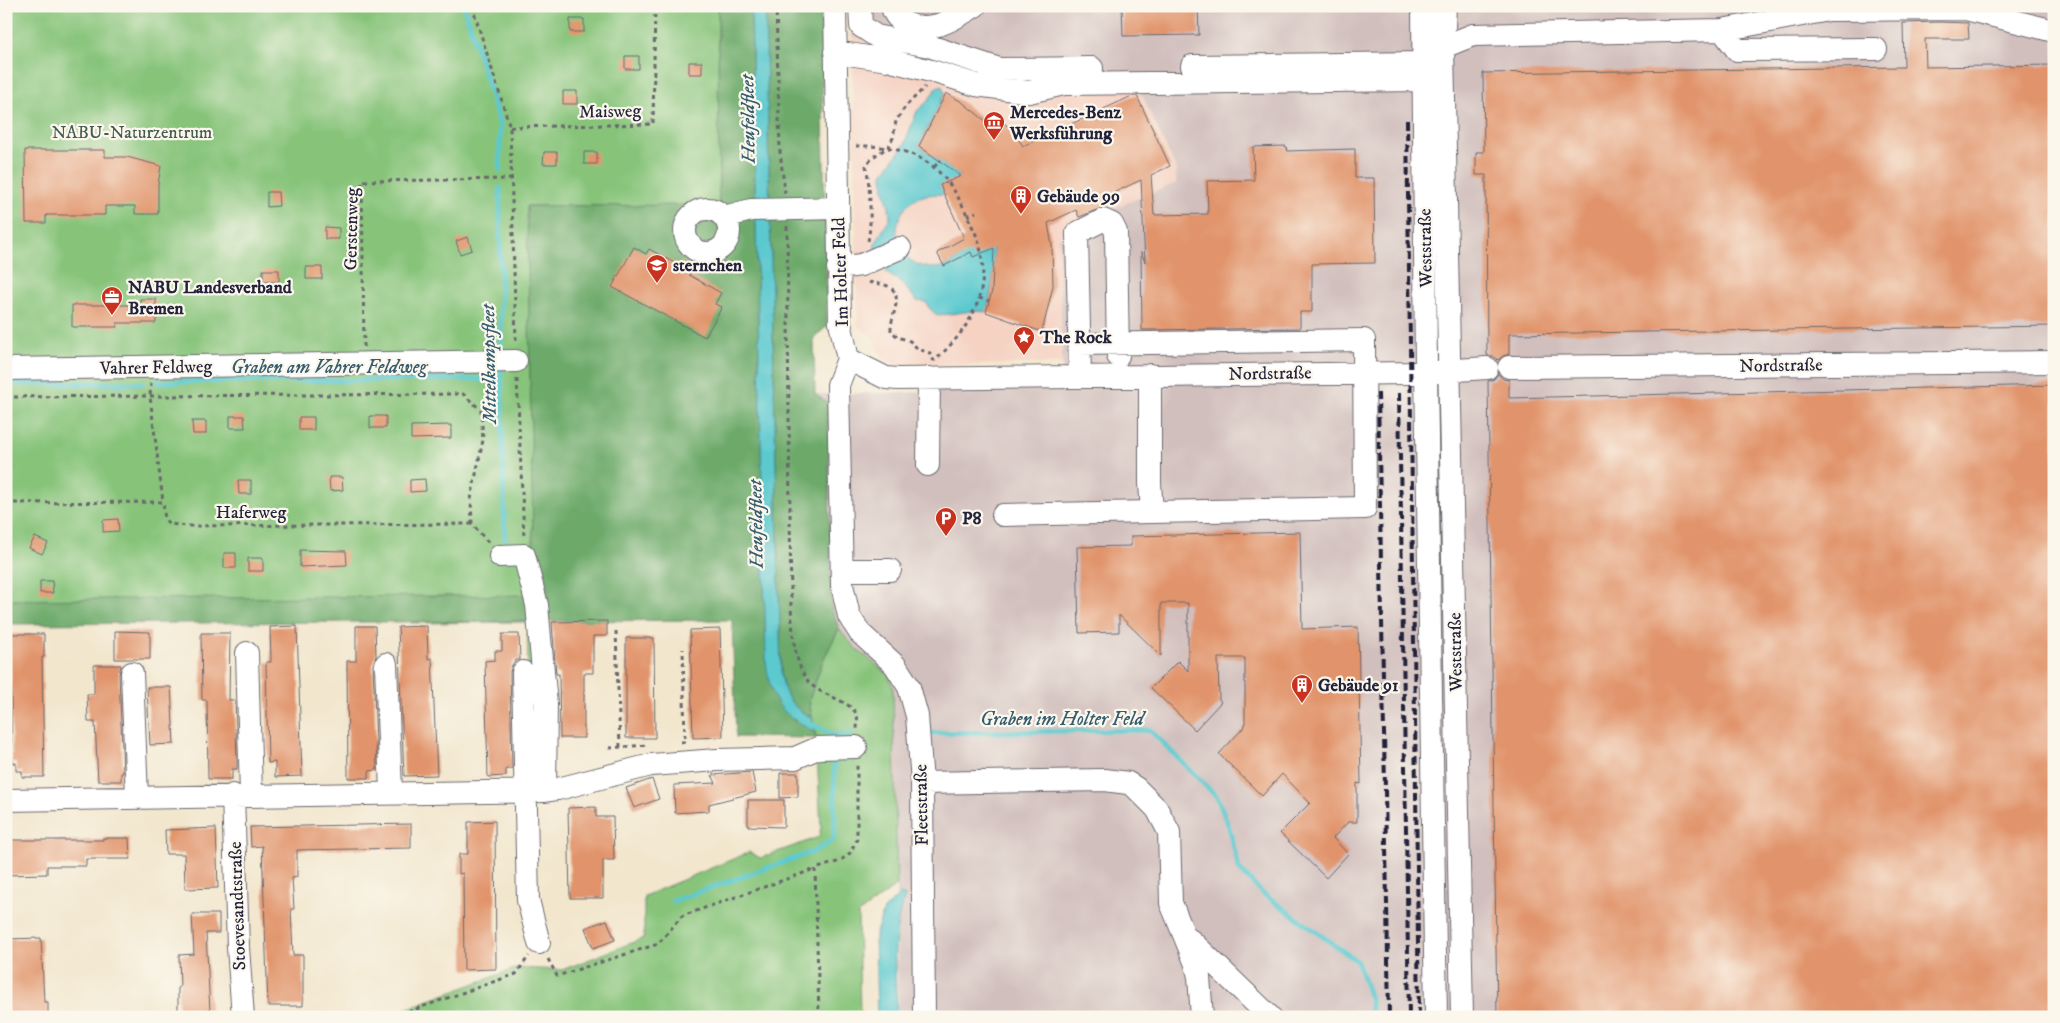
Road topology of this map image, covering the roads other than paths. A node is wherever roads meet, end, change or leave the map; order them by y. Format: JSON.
{"nodes":[{"id":1,"x":835,"y":6,"type":"edge"},
{"id":2,"x":860,"y":6,"type":"edge"},
{"id":3,"x":892,"y":6,"type":"edge"},
{"id":4,"x":976,"y":6,"type":"edge"},
{"id":5,"x":1423,"y":6,"type":"edge"},
{"id":6,"x":1445,"y":6,"type":"edge"},
{"id":7,"x":2054,"y":31,"type":"edge"},
{"id":8,"x":1726,"y":43,"type":"junction"},
{"id":9,"x":1876,"y":49,"type":"dead end"},
{"id":10,"x":835,"y":52,"type":"junction"},
{"id":11,"x":1428,"y":59,"type":"junction"},
{"id":12,"x":837,"y":208,"type":"junction"},
{"id":13,"x":724,"y":217,"type":"dead end"},
{"id":14,"x":900,"y":248,"type":"dead end"},
{"id":15,"x":838,"y":268,"type":"junction"},
{"id":16,"x":1117,"y":343,"type":"junction"},
{"id":17,"x":1078,"y":344,"type":"junction"},
{"id":18,"x":848,"y":359,"type":"junction"},
{"id":19,"x":505,"y":362,"type":"road end"},
{"id":20,"x":2054,"y":362,"type":"edge"},
{"id":21,"x":6,"y":369,"type":"edge"},
{"id":22,"x":932,"y":370,"type":"junction"},
{"id":23,"x":1450,"y":371,"type":"junction"},
{"id":24,"x":1365,"y":372,"type":"junction"},
{"id":25,"x":1426,"y":372,"type":"junction"},
{"id":26,"x":1118,"y":375,"type":"junction"},
{"id":27,"x":1150,"y":375,"type":"junction"},
{"id":28,"x":1080,"y":376,"type":"junction"},
{"id":29,"x":928,"y":465,"type":"dead end"},
{"id":30,"x":1428,"y":490,"type":"junction"},
{"id":31,"x":1452,"y":490,"type":"junction"},
{"id":32,"x":1152,"y":512,"type":"junction"},
{"id":33,"x":1003,"y":515,"type":"dead end"},
{"id":34,"x":500,"y":556,"type":"road end"},
{"id":35,"x":842,"y":570,"type":"junction"},
{"id":36,"x":890,"y":570,"type":"dead end"},
{"id":37,"x":247,"y":653,"type":"dead end"},
{"id":38,"x":386,"y":664,"type":"dead end"},
{"id":39,"x":523,"y":672,"type":"dead end"},
{"id":40,"x":132,"y":673,"type":"dead end"},
{"id":41,"x":855,"y":747,"type":"road end"},
{"id":42,"x":1432,"y":755,"type":"junction"},
{"id":43,"x":1457,"y":755,"type":"junction"},
{"id":44,"x":922,"y":783,"type":"junction"},
{"id":45,"x":536,"y":790,"type":"junction"},
{"id":46,"x":391,"y":792,"type":"junction"},
{"id":47,"x":242,"y":795,"type":"junction"},
{"id":48,"x":137,"y":797,"type":"junction"},
{"id":49,"x":6,"y":800,"type":"edge"},
{"id":50,"x":1186,"y":936,"type":"junction"},
{"id":51,"x":539,"y":943,"type":"road end"},
{"id":52,"x":1460,"y":952,"type":"junction"},
{"id":53,"x":1435,"y":953,"type":"junction"},
{"id":54,"x":243,"y":1017,"type":"edge"},
{"id":55,"x":924,"y":1017,"type":"edge"},
{"id":56,"x":1202,"y":1017,"type":"edge"},
{"id":57,"x":1270,"y":1017,"type":"edge"},
{"id":58,"x":1436,"y":1017,"type":"edge"},
{"id":59,"x":1462,"y":1017,"type":"edge"}],
"edges":[{"from":1,"to":10,"type":"street","name":"Im Holter Feld"},
{"from":2,"to":11,"type":"street"},
{"from":3,"to":4,"type":"street"},
{"from":5,"to":11,"type":"street","name":"Weststraße"},
{"from":6,"to":11,"type":"street","name":"Weststraße"},
{"from":7,"to":8,"type":"street"},
{"from":8,"to":9,"type":"street"},
{"from":8,"to":11,"type":"street"},
{"from":10,"to":11,"type":"street"},
{"from":10,"to":12,"type":"street","name":"Im Holter Feld"},
{"from":11,"to":23,"type":"street","name":"Weststraße"},
{"from":11,"to":25,"type":"street","name":"Weststraße"},
{"from":12,"to":13,"type":"street"},
{"from":12,"to":15,"type":"street","name":"Im Holter Feld"},
{"from":14,"to":15,"type":"street"},
{"from":15,"to":18,"type":"street","name":"Im Holter Feld"},
{"from":16,"to":17,"type":"street"},
{"from":16,"to":17,"type":"street"},
{"from":16,"to":24,"type":"street"},
{"from":16,"to":26,"type":"street"},
{"from":17,"to":28,"type":"street"},
{"from":18,"to":22,"type":"street"},
{"from":18,"to":35,"type":"street"},
{"from":19,"to":21,"type":"street","name":"Vahrer Feldweg"},
{"from":20,"to":23,"type":"street","name":"Nordstraße"},
{"from":22,"to":28,"type":"street","name":"Nordstraße"},
{"from":22,"to":29,"type":"street"},
{"from":23,"to":25,"type":"street","name":"Nordstraße"},
{"from":23,"to":31,"type":"street","name":"Weststraße"},
{"from":24,"to":25,"type":"street","name":"Nordstraße"},
{"from":24,"to":27,"type":"street","name":"Nordstraße"},
{"from":24,"to":32,"type":"street"},
{"from":25,"to":30,"type":"street","name":"Weststraße"},
{"from":26,"to":27,"type":"street","name":"Nordstraße"},
{"from":26,"to":28,"type":"street","name":"Nordstraße"},
{"from":27,"to":32,"type":"street"},
{"from":30,"to":31,"type":"street"},
{"from":30,"to":42,"type":"street","name":"Weststraße"},
{"from":31,"to":43,"type":"street","name":"Weststraße"},
{"from":32,"to":33,"type":"street"},
{"from":34,"to":45,"type":"street"},
{"from":35,"to":36,"type":"street"},
{"from":35,"to":44,"type":"street","name":"Fleetstraße"},
{"from":37,"to":47,"type":"street","name":"Stoevesandtstraße"},
{"from":38,"to":46,"type":"street"},
{"from":39,"to":45,"type":"street"},
{"from":40,"to":48,"type":"street"},
{"from":41,"to":45,"type":"street"},
{"from":42,"to":43,"type":"street"},
{"from":42,"to":53,"type":"street","name":"Weststraße"},
{"from":43,"to":52,"type":"street","name":"Weststraße"},
{"from":44,"to":50,"type":"street"},
{"from":44,"to":55,"type":"street","name":"Fleetstraße"},
{"from":45,"to":46,"type":"street"},
{"from":45,"to":51,"type":"street"},
{"from":46,"to":47,"type":"street"},
{"from":47,"to":48,"type":"street"},
{"from":47,"to":54,"type":"street","name":"Stoevesandtstraße"},
{"from":48,"to":49,"type":"street"},
{"from":50,"to":56,"type":"street"},
{"from":50,"to":57,"type":"street"},
{"from":52,"to":53,"type":"street"},
{"from":52,"to":59,"type":"street","name":"Weststraße"},
{"from":53,"to":58,"type":"street","name":"Weststraße"}]}
